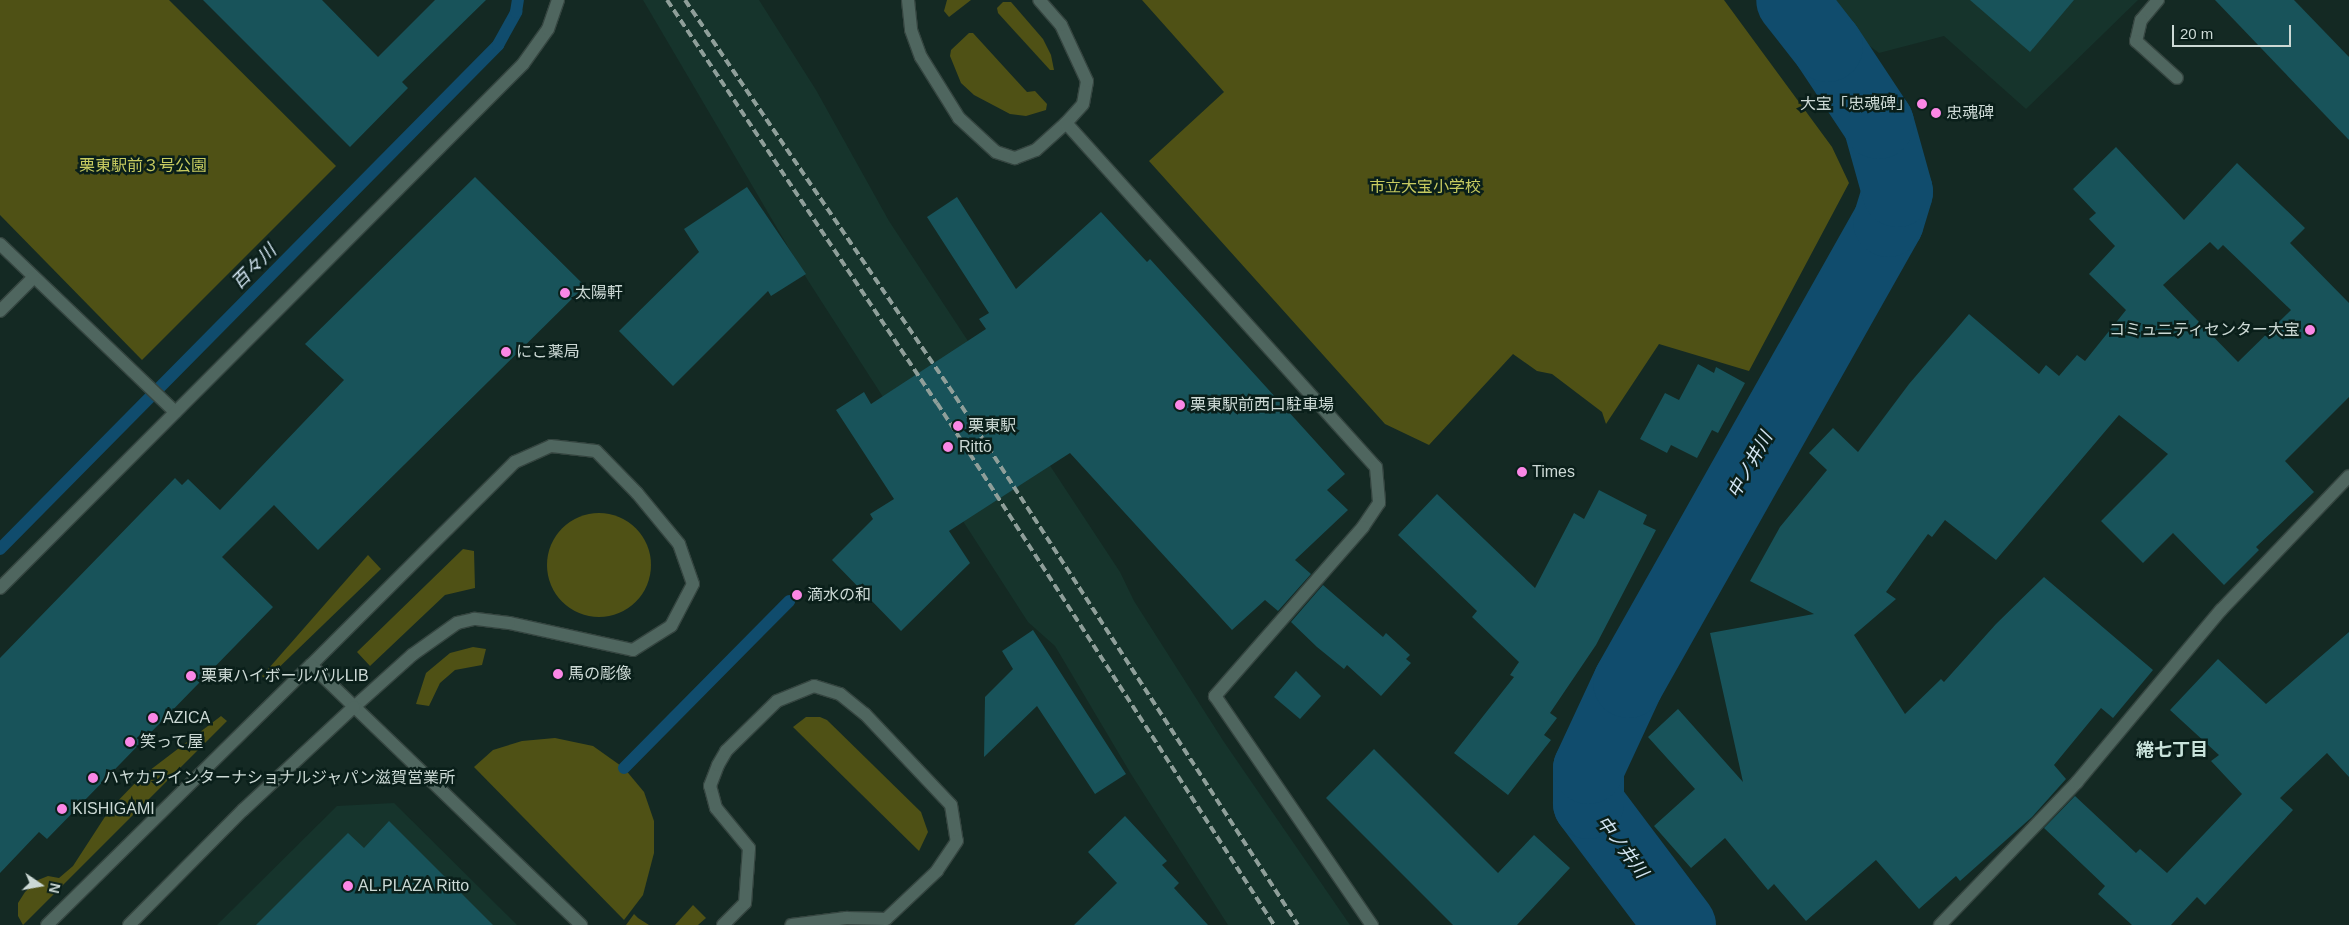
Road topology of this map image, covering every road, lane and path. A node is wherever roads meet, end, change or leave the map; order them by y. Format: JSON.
{"nodes":[{"id":1,"x":558,"y":0,"type":"edge"},
{"id":2,"x":908,"y":0,"type":"edge"},
{"id":3,"x":1039,"y":0,"type":"edge"},
{"id":4,"x":2158,"y":0,"type":"edge"},
{"id":5,"x":2177,"y":78,"type":"dead end"},
{"id":6,"x":1066,"y":123,"type":"junction"},
{"id":7,"x":0,"y":244,"type":"edge"},
{"id":8,"x":33,"y":278,"type":"junction"},
{"id":9,"x":0,"y":311,"type":"edge"},
{"id":10,"x":171,"y":409,"type":"junction"},
{"id":11,"x":2349,"y":476,"type":"edge"},
{"id":12,"x":0,"y":588,"type":"edge"},
{"id":13,"x":311,"y":665,"type":"junction"},
{"id":14,"x":354,"y":707,"type":"junction"},
{"id":15,"x":47,"y":925,"type":"edge"},
{"id":16,"x":129,"y":925,"type":"edge"},
{"id":17,"x":581,"y":925,"type":"edge"},
{"id":18,"x":723,"y":925,"type":"edge"},
{"id":19,"x":791,"y":925,"type":"edge"},
{"id":20,"x":1372,"y":925,"type":"edge"},
{"id":21,"x":1940,"y":925,"type":"edge"}],
"edges":[{"from":1,"to":10,"type":"street"},
{"from":2,"to":6,"type":"street"},
{"from":3,"to":6,"type":"street"},
{"from":4,"to":5,"type":"street"},
{"from":6,"to":20,"type":"street"},
{"from":7,"to":8,"type":"street"},
{"from":8,"to":9,"type":"street"},
{"from":8,"to":10,"type":"street"},
{"from":10,"to":12,"type":"street"},
{"from":11,"to":21,"type":"street"},
{"from":13,"to":14,"type":"street"},
{"from":13,"to":14,"type":"street"},
{"from":13,"to":15,"type":"street"},
{"from":14,"to":16,"type":"street"},
{"from":14,"to":17,"type":"street"},
{"from":18,"to":19,"type":"street"}]}
